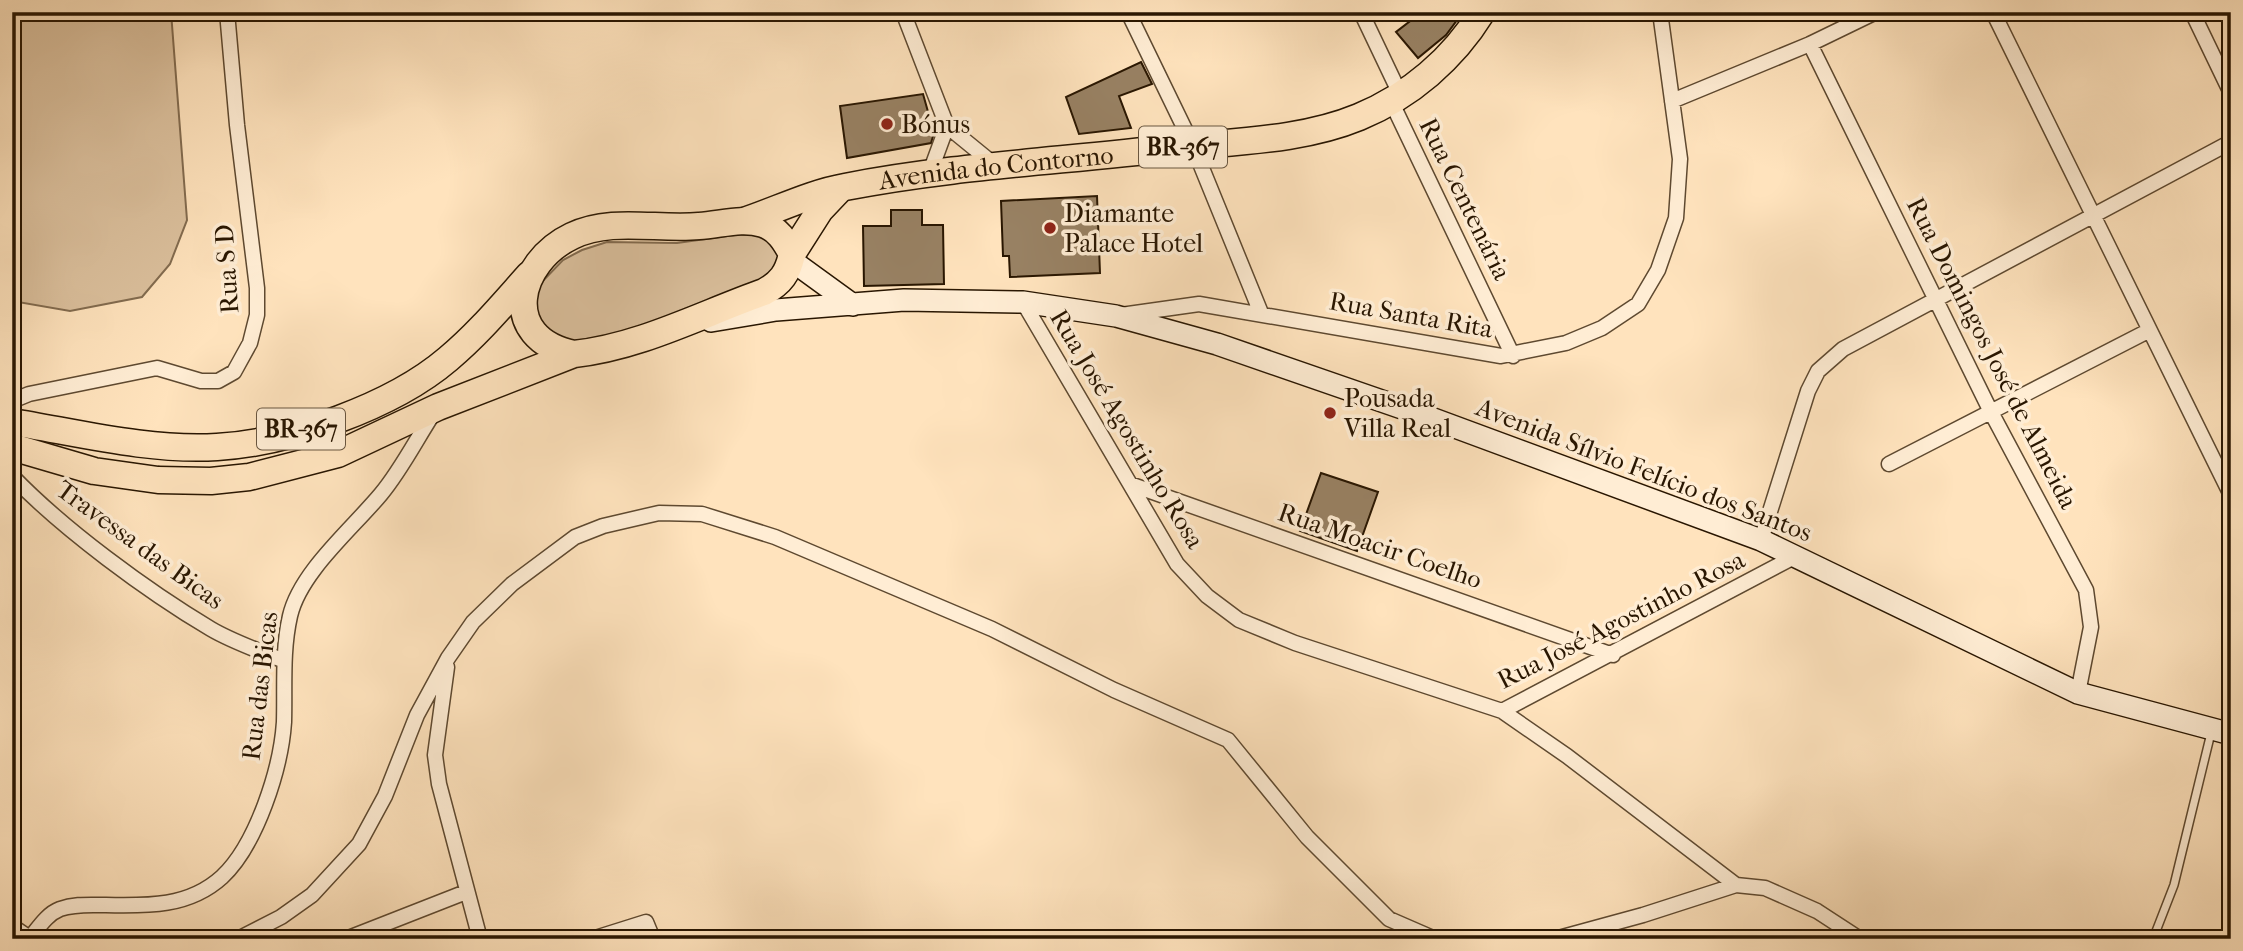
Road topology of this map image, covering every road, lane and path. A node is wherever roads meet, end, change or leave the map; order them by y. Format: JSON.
{"nodes":[{"id":1,"x":227,"y":12,"type":"edge"},
{"id":2,"x":903,"y":12,"type":"edge"},
{"id":3,"x":1128,"y":12,"type":"edge"},
{"id":4,"x":1361,"y":12,"type":"edge"},
{"id":5,"x":1482,"y":12,"type":"edge"},
{"id":6,"x":1660,"y":12,"type":"edge"},
{"id":7,"x":1876,"y":12,"type":"edge"},
{"id":8,"x":1993,"y":12,"type":"edge"},
{"id":9,"x":2192,"y":12,"type":"edge"},
{"id":10,"x":1810,"y":44,"type":"junction"},
{"id":11,"x":2231,"y":93,"type":"edge"},
{"id":12,"x":1396,"y":98,"type":"junction"},
{"id":13,"x":1672,"y":101,"type":"junction"},
{"id":14,"x":947,"y":126,"type":"junction"},
{"id":15,"x":2231,"y":142,"type":"edge"},
{"id":16,"x":1193,"y":146,"type":"junction"},
{"id":17,"x":997,"y":166,"type":"junction"},
{"id":18,"x":929,"y":175,"type":"junction"},
{"id":19,"x":842,"y":187,"type":"junction"},
{"id":20,"x":2093,"y":214,"type":"junction"},
{"id":21,"x":744,"y":221,"type":"junction"},
{"id":22,"x":791,"y":257,"type":"junction"},
{"id":23,"x":537,"y":266,"type":"junction"},
{"id":24,"x":1935,"y":299,"type":"junction"},
{"id":25,"x":1023,"y":302,"type":"junction"},
{"id":26,"x":853,"y":305,"type":"junction"},
{"id":27,"x":1261,"y":313,"type":"junction"},
{"id":28,"x":1116,"y":316,"type":"junction"},
{"id":29,"x":2148,"y":331,"type":"junction"},
{"id":30,"x":654,"y":334,"type":"junction"},
{"id":31,"x":574,"y":354,"type":"junction"},
{"id":32,"x":1513,"y":356,"type":"junction"},
{"id":33,"x":12,"y":401,"type":"edge"},
{"id":34,"x":438,"y":407,"type":"junction"},
{"id":35,"x":12,"y":410,"type":"edge"},
{"id":36,"x":1991,"y":412,"type":"junction"},
{"id":37,"x":12,"y":422,"type":"edge"},
{"id":38,"x":55,"y":429,"type":"junction"},
{"id":39,"x":12,"y":447,"type":"edge"},
{"id":40,"x":1889,"y":464,"type":"dead end"},
{"id":41,"x":12,"y":475,"type":"edge"},
{"id":42,"x":1129,"y":484,"type":"junction"},
{"id":43,"x":2231,"y":495,"type":"edge"},
{"id":44,"x":1761,"y":540,"type":"junction"},
{"id":45,"x":1794,"y":557,"type":"junction"},
{"id":46,"x":1613,"y":655,"type":"junction"},
{"id":47,"x":447,"y":658,"type":"junction"},
{"id":48,"x":284,"y":661,"type":"junction"},
{"id":49,"x":2078,"y":693,"type":"junction"},
{"id":50,"x":1502,"y":711,"type":"junction"},
{"id":51,"x":2221,"y":731,"type":"edge"},
{"id":52,"x":1736,"y":885,"type":"junction"},
{"id":53,"x":466,"y":892,"type":"junction"},
{"id":54,"x":12,"y":926,"type":"edge"},
{"id":55,"x":31,"y":938,"type":"edge"},
{"id":56,"x":350,"y":938,"type":"edge"},
{"id":57,"x":238,"y":939,"type":"edge"},
{"id":58,"x":480,"y":939,"type":"edge"},
{"id":59,"x":592,"y":939,"type":"edge"},
{"id":60,"x":653,"y":939,"type":"edge"},
{"id":61,"x":1435,"y":939,"type":"edge"},
{"id":62,"x":1555,"y":939,"type":"edge"},
{"id":63,"x":1860,"y":939,"type":"edge"},
{"id":64,"x":2153,"y":939,"type":"edge"}],
"edges":[{"from":1,"to":33,"type":"street","name":"Rua S D"},
{"from":2,"to":14,"type":"street"},
{"from":3,"to":16,"type":"street"},
{"from":4,"to":12,"type":"street","name":"Rua Centenária"},
{"from":5,"to":12,"type":"highway","name":"Avenida do Contorno","number":"BR-367"},
{"from":6,"to":13,"type":"street","name":"Rua Santa Rita"},
{"from":7,"to":10,"type":"street"},
{"from":8,"to":20,"type":"street"},
{"from":9,"to":11,"type":"street"},
{"from":10,"to":13,"type":"street"},
{"from":10,"to":24,"type":"street","name":"Rua Domingos José de Almeida"},
{"from":12,"to":16,"type":"highway","name":"Avenida do Contorno","number":"BR-367"},
{"from":12,"to":32,"type":"street","name":"Rua Centenária"},
{"from":13,"to":32,"type":"street","name":"Rua Santa Rita"},
{"from":14,"to":17,"type":"street"},
{"from":14,"to":18,"type":"street"},
{"from":15,"to":20,"type":"street"},
{"from":16,"to":17,"type":"highway","name":"Avenida do Contorno","number":"BR-367"},
{"from":16,"to":27,"type":"street"},
{"from":17,"to":18,"type":"highway","name":"Avenida do Contorno","number":"BR-367"},
{"from":18,"to":19,"type":"highway","name":"Avenida do Contorno","number":"BR-367"},
{"from":19,"to":21,"type":"highway","number":"BR-367"},
{"from":19,"to":22,"type":"highway","number":"BR-367"},
{"from":20,"to":24,"type":"street"},
{"from":20,"to":29,"type":"street"},
{"from":21,"to":22,"type":"highway","number":"BR-367"},
{"from":21,"to":23,"type":"highway","number":"BR-367"},
{"from":22,"to":26,"type":"main road"},
{"from":22,"to":30,"type":"highway","number":"BR-367"},
{"from":23,"to":31,"type":"highway","number":"BR-367"},
{"from":23,"to":38,"type":"highway","number":"BR-367"},
{"from":24,"to":36,"type":"street","name":"Rua Domingos José de Almeida"},
{"from":24,"to":44,"type":"street"},
{"from":25,"to":26,"type":"main road","name":"Avenida Sílvio Felício dos Santos"},
{"from":25,"to":28,"type":"main road","name":"Avenida Sílvio Felício dos Santos"},
{"from":25,"to":42,"type":"street","name":"Rua José Agostinho Rosa"},
{"from":26,"to":30,"type":"main road","name":"Avenida Sílvio Felício dos Santos"},
{"from":27,"to":28,"type":"street","name":"Rua Santa Rita"},
{"from":27,"to":32,"type":"street","name":"Rua Santa Rita"},
{"from":28,"to":44,"type":"main road","name":"Avenida Sílvio Felício dos Santos"},
{"from":29,"to":36,"type":"street"},
{"from":29,"to":43,"type":"street"},
{"from":30,"to":31,"type":"highway","number":"BR-367"},
{"from":31,"to":34,"type":"highway","number":"BR-367"},
{"from":34,"to":39,"type":"highway","number":"BR-367"},
{"from":34,"to":48,"type":"street","name":"Rua das Bicas"},
{"from":35,"to":38,"type":"street"},
{"from":36,"to":40,"type":"street"},
{"from":36,"to":49,"type":"street","name":"Rua Domingos José de Almeida"},
{"from":37,"to":38,"type":"highway","number":"BR-367"},
{"from":41,"to":48,"type":"street","name":"Travessa das Bicas"},
{"from":42,"to":46,"type":"street","name":"Rua Moacir Coelho"},
{"from":42,"to":50,"type":"street","name":"Rua José Agostinho Rosa"},
{"from":44,"to":45,"type":"main road","name":"Avenida Sílvio Felício dos Santos"},
{"from":45,"to":46,"type":"street","name":"Rua José Agostinho Rosa"},
{"from":45,"to":49,"type":"main road","name":"Avenida Sílvio Felício dos Santos"},
{"from":46,"to":50,"type":"street","name":"Rua José Agostinho Rosa"},
{"from":47,"to":53,"type":"street"},
{"from":47,"to":57,"type":"street"},
{"from":47,"to":61,"type":"street"},
{"from":48,"to":55,"type":"street","name":"Rua das Bicas"},
{"from":49,"to":51,"type":"main road","name":"Avenida Sílvio Felício dos Santos"},
{"from":50,"to":52,"type":"street"},
{"from":51,"to":64,"type":"lane"},
{"from":52,"to":62,"type":"street"},
{"from":52,"to":63,"type":"street"},
{"from":53,"to":56,"type":"street"},
{"from":53,"to":58,"type":"street"},
{"from":54,"to":55,"type":"street"},
{"from":59,"to":60,"type":"street"}]}
